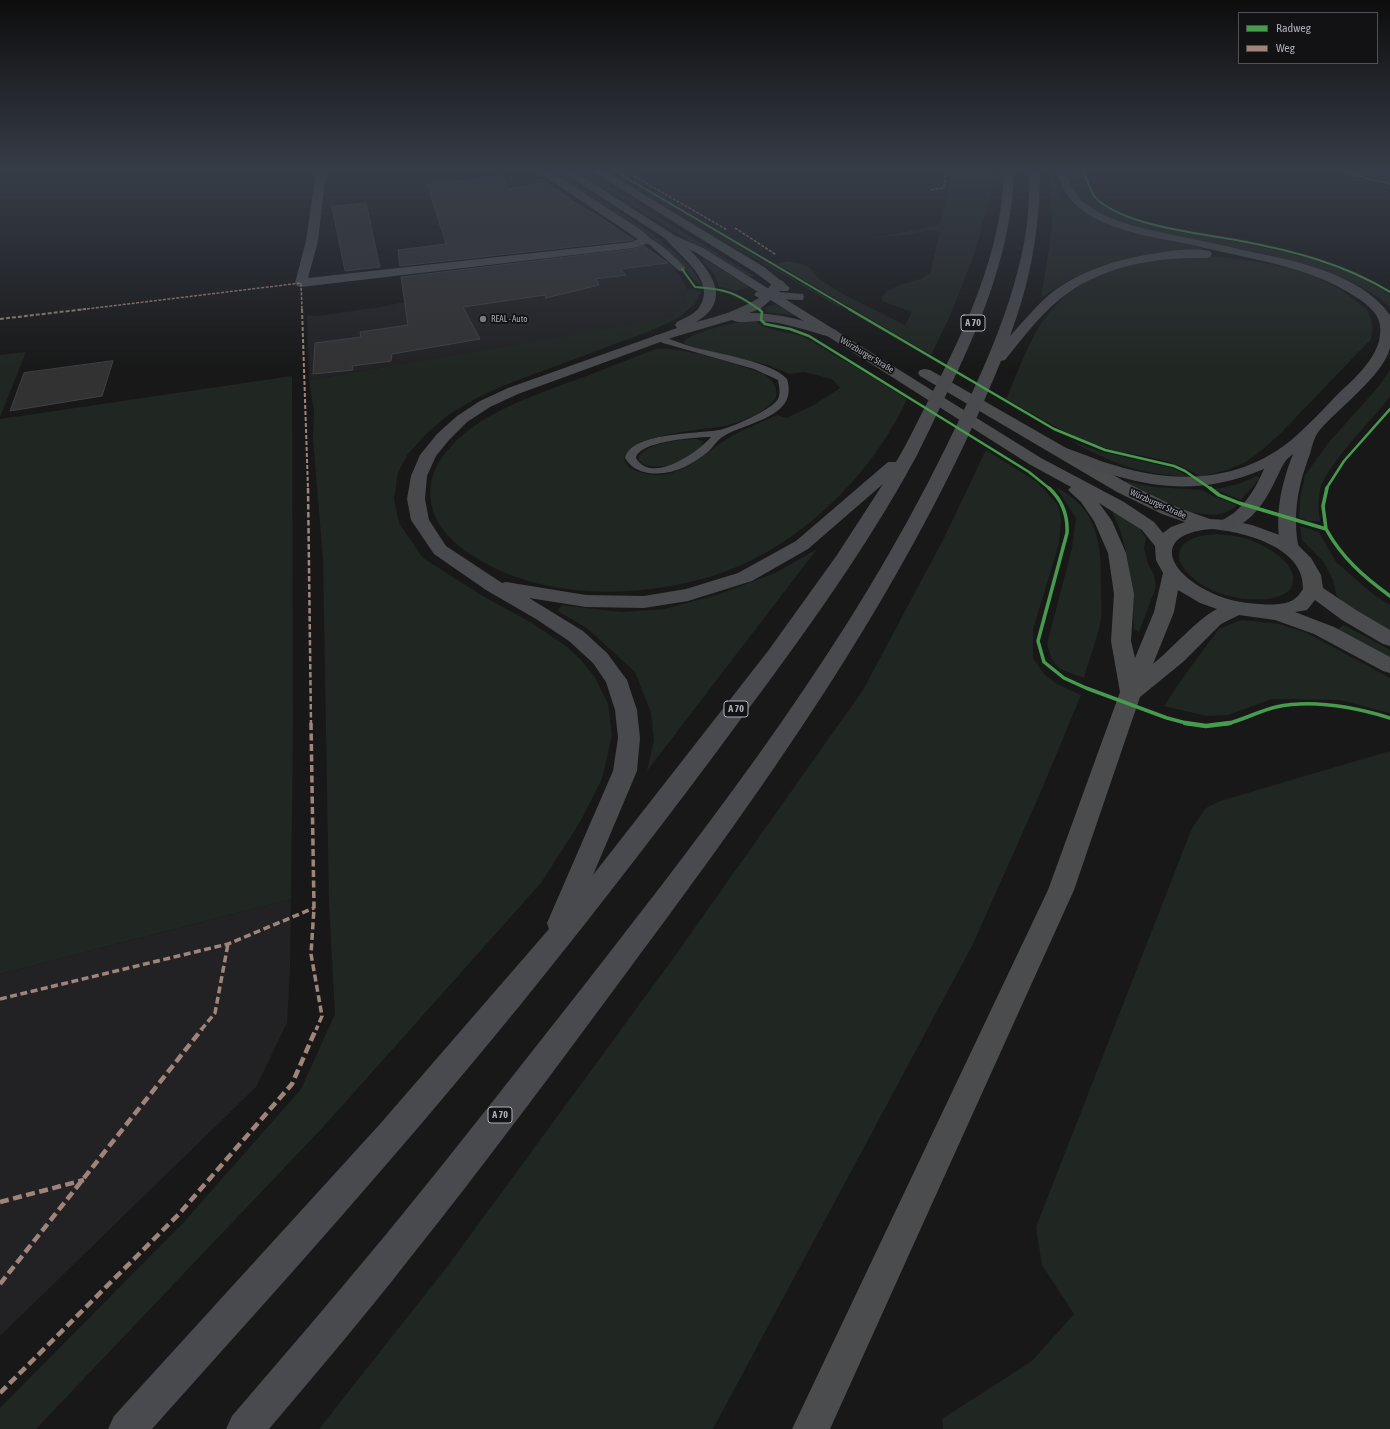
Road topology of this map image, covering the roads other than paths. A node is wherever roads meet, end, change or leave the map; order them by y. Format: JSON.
{"nodes":[{"id":1,"x":312,"y":238,"type":"edge"},
{"id":2,"x":672,"y":238,"type":"edge"},
{"id":3,"x":673,"y":238,"type":"edge"},
{"id":4,"x":705,"y":238,"type":"edge"},
{"id":5,"x":1000,"y":238,"type":"edge"},
{"id":6,"x":1029,"y":238,"type":"edge"},
{"id":7,"x":1169,"y":238,"type":"edge"},
{"id":8,"x":645,"y":239,"type":"joint"},
{"id":9,"x":1270,"y":260,"type":"junction"},
{"id":10,"x":682,"y":269,"type":"dead end"},
{"id":11,"x":780,"y":284,"type":"junction"},
{"id":12,"x":769,"y":294,"type":"junction"},
{"id":13,"x":798,"y":297,"type":"junction"},
{"id":14,"x":704,"y":310,"type":"junction"},
{"id":15,"x":720,"y":320,"type":"junction"},
{"id":16,"x":843,"y":324,"type":"dead end"},
{"id":17,"x":831,"y":333,"type":"junction"},
{"id":18,"x":663,"y":336,"type":"junction"},
{"id":19,"x":994,"y":364,"type":"junction"},
{"id":20,"x":916,"y":368,"type":"dead end"},
{"id":21,"x":1310,"y":431,"type":"junction"},
{"id":22,"x":720,"y":433,"type":"junction"},
{"id":23,"x":1053,"y":447,"type":"junction"},
{"id":24,"x":909,"y":454,"type":"junction"},
{"id":25,"x":1279,"y":456,"type":"junction"},
{"id":26,"x":1056,"y":472,"type":"junction"},
{"id":27,"x":1207,"y":524,"type":"junction"},
{"id":28,"x":1226,"y":525,"type":"junction"},
{"id":29,"x":1164,"y":545,"type":"junction"},
{"id":30,"x":1290,"y":549,"type":"junction"},
{"id":31,"x":1172,"y":574,"type":"junction"},
{"id":32,"x":493,"y":586,"type":"junction"},
{"id":33,"x":1313,"y":590,"type":"junction"},
{"id":34,"x":1237,"y":608,"type":"junction"},
{"id":35,"x":1270,"y":612,"type":"junction"},
{"id":36,"x":1390,"y":639,"type":"edge"},
{"id":37,"x":1390,"y":666,"type":"edge"},
{"id":38,"x":1131,"y":692,"type":"junction"},
{"id":39,"x":548,"y":952,"type":"junction"},
{"id":40,"x":127,"y":1429,"type":"edge"},
{"id":41,"x":245,"y":1429,"type":"edge"},
{"id":42,"x":810,"y":1429,"type":"edge"}],
"edges":[{"from":1,"to":8,"type":"street"},
{"from":2,"to":14,"type":"highway"},
{"from":3,"to":12,"type":"main road","name":"Würzburger Straße"},
{"from":4,"to":11,"type":"main road","name":"Würzburger Straße"},
{"from":5,"to":24,"type":"highway","number":"A 70"},
{"from":6,"to":19,"type":"highway","number":"A 70"},
{"from":7,"to":9,"type":"highway"},
{"from":8,"to":10,"type":"lane"},
{"from":9,"to":19,"type":"highway"},
{"from":9,"to":21,"type":"highway"},
{"from":11,"to":12,"type":"highway"},
{"from":11,"to":13,"type":"main road","name":"Würzburger Straße"},
{"from":12,"to":13,"type":"highway"},
{"from":12,"to":14,"type":"highway"},
{"from":12,"to":15,"type":"highway"},
{"from":12,"to":17,"type":"main road","name":"Würzburger Straße"},
{"from":13,"to":16,"type":"main road","name":"Würzburger Straße"},
{"from":14,"to":18,"type":"highway"},
{"from":15,"to":17,"type":"highway"},
{"from":15,"to":18,"type":"highway"},
{"from":17,"to":26,"type":"main road","name":"Würzburger Straße"},
{"from":18,"to":22,"type":"lane"},
{"from":18,"to":32,"type":"highway"},
{"from":19,"to":41,"type":"highway","number":"A 70"},
{"from":20,"to":23,"type":"main road","name":"Würzburger Straße"},
{"from":21,"to":25,"type":"highway"},
{"from":21,"to":30,"type":"highway"},
{"from":22,"to":22,"type":"lane"},
{"from":23,"to":25,"type":"highway"},
{"from":23,"to":27,"type":"main road","name":"Würzburger Straße"},
{"from":24,"to":32,"type":"highway"},
{"from":24,"to":39,"type":"highway","number":"A 70"},
{"from":25,"to":28,"type":"highway"},
{"from":26,"to":29,"type":"main road","name":"Würzburger Straße"},
{"from":26,"to":38,"type":"main road"},
{"from":27,"to":28,"type":"main road"},
{"from":27,"to":29,"type":"main road"},
{"from":28,"to":30,"type":"main road"},
{"from":29,"to":31,"type":"main road"},
{"from":30,"to":33,"type":"main road"},
{"from":31,"to":34,"type":"main road"},
{"from":31,"to":38,"type":"main road"},
{"from":32,"to":39,"type":"highway","number":"A 70"},
{"from":33,"to":35,"type":"main road"},
{"from":33,"to":36,"type":"main road"},
{"from":34,"to":35,"type":"main road"},
{"from":34,"to":38,"type":"main road"},
{"from":35,"to":37,"type":"main road"},
{"from":38,"to":42,"type":"main road"},
{"from":39,"to":40,"type":"highway","number":"A 70"}]}
